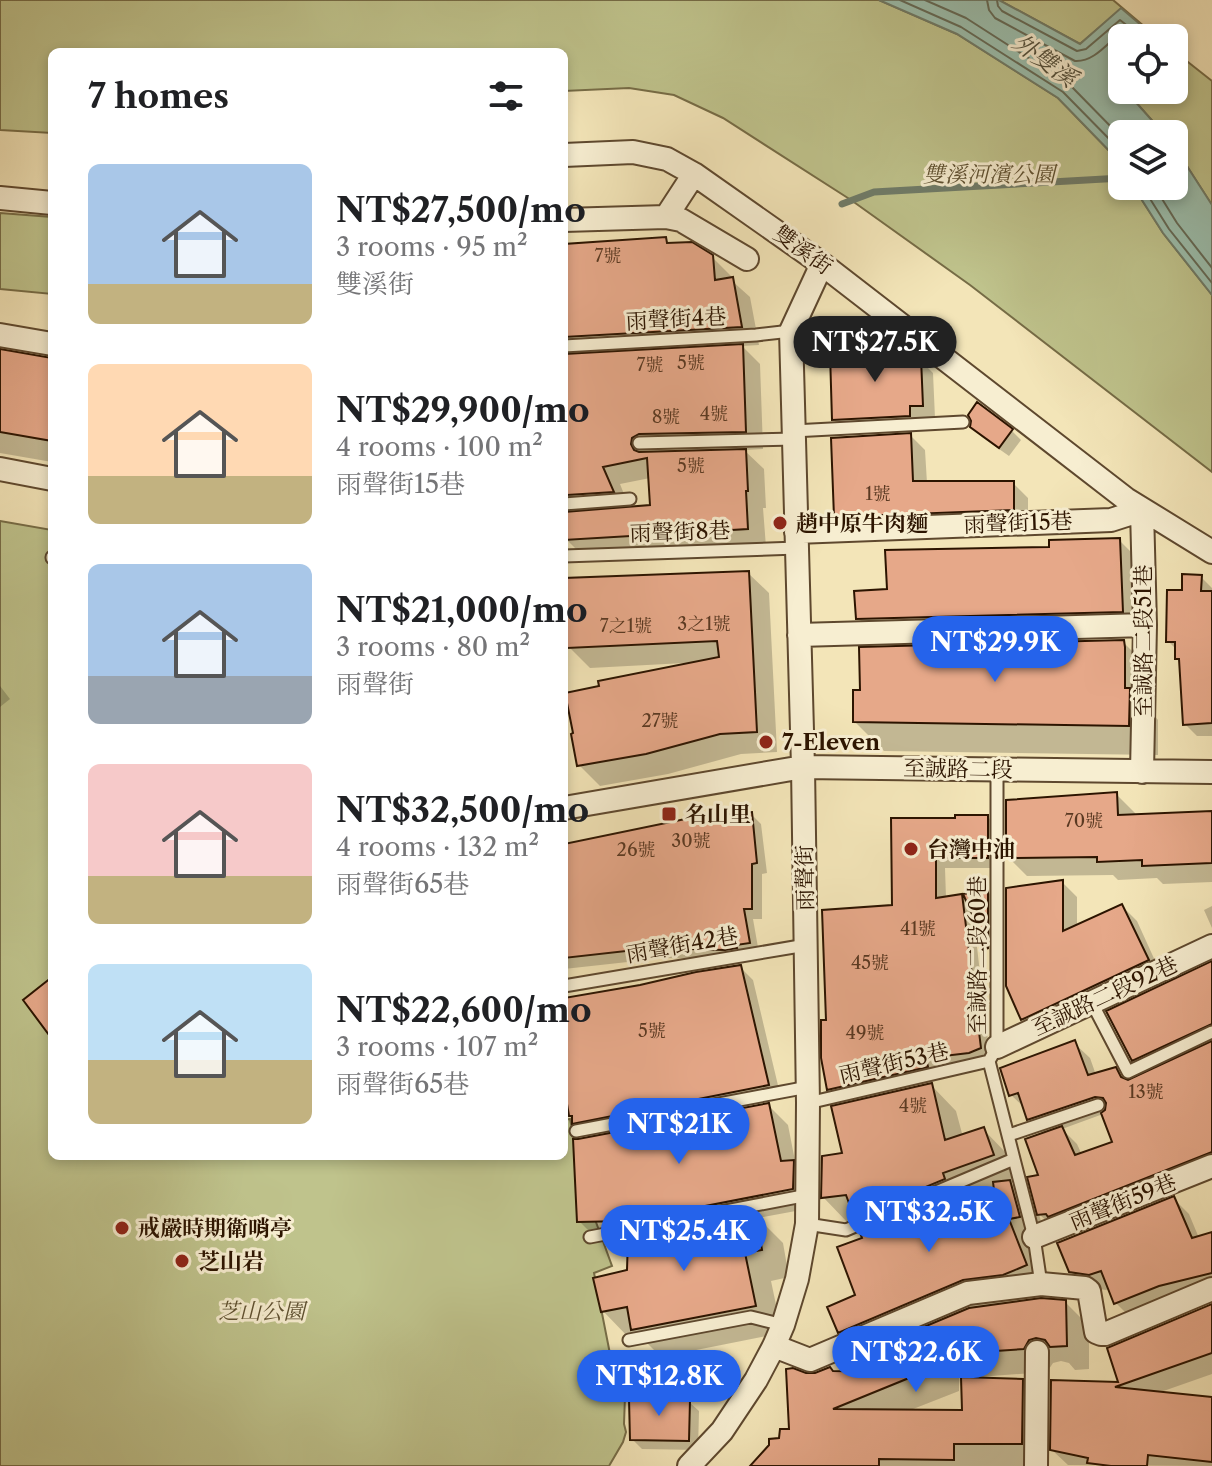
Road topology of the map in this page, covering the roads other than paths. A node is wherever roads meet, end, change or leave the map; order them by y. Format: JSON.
{"nodes":[{"id":1,"x":568,"y":155,"type":"edge"},
{"id":2,"x":694,"y":174,"type":"junction"},
{"id":3,"x":0,"y":198,"type":"edge"},
{"id":4,"x":48,"y":203,"type":"edge"},
{"id":5,"x":666,"y":217,"type":"junction"},
{"id":6,"x":568,"y":220,"type":"edge"},
{"id":7,"x":747,"y":259,"type":"dead end"},
{"id":8,"x":822,"y":264,"type":"junction"},
{"id":9,"x":791,"y":331,"type":"junction"},
{"id":10,"x":0,"y":335,"type":"edge"},
{"id":11,"x":48,"y":343,"type":"edge"},
{"id":12,"x":568,"y":346,"type":"edge"},
{"id":13,"x":963,"y":422,"type":"dead end"},
{"id":14,"x":794,"y":435,"type":"junction"},
{"id":15,"x":639,"y":443,"type":"dead end"},
{"id":16,"x":0,"y":469,"type":"edge"},
{"id":17,"x":48,"y":478,"type":"edge"},
{"id":18,"x":630,"y":499,"type":"dead end"},
{"id":19,"x":568,"y":504,"type":"edge"},
{"id":20,"x":1142,"y":510,"type":"junction"},
{"id":21,"x":796,"y":540,"type":"junction"},
{"id":22,"x":1212,"y":552,"type":"edge"},
{"id":23,"x":568,"y":556,"type":"edge"},
{"id":24,"x":1145,"y":625,"type":"junction"},
{"id":25,"x":799,"y":635,"type":"junction"},
{"id":26,"x":803,"y":767,"type":"junction"},
{"id":27,"x":997,"y":770,"type":"junction"},
{"id":28,"x":1142,"y":772,"type":"junction"},
{"id":29,"x":1212,"y":772,"type":"edge"},
{"id":30,"x":568,"y":807,"type":"edge"},
{"id":31,"x":806,"y":945,"type":"junction"},
{"id":32,"x":1212,"y":946,"type":"edge"},
{"id":33,"x":568,"y":985,"type":"edge"},
{"id":34,"x":1092,"y":1003,"type":"junction"},
{"id":35,"x":1212,"y":1032,"type":"edge"},
{"id":36,"x":993,"y":1054,"type":"junction"},
{"id":37,"x":808,"y":1095,"type":"junction"},
{"id":38,"x":1098,"y":1105,"type":"dead end"},
{"id":39,"x":576,"y":1131,"type":"dead end"},
{"id":40,"x":1009,"y":1135,"type":"junction"},
{"id":41,"x":1014,"y":1159,"type":"junction"},
{"id":42,"x":1212,"y":1166,"type":"edge"},
{"id":43,"x":809,"y":1195,"type":"junction"},
{"id":44,"x":807,"y":1224,"type":"junction"},
{"id":45,"x":590,"y":1237,"type":"dead end"},
{"id":46,"x":1034,"y":1237,"type":"junction"},
{"id":47,"x":1041,"y":1284,"type":"junction"},
{"id":48,"x":1212,"y":1289,"type":"edge"},
{"id":49,"x":783,"y":1325,"type":"junction"},
{"id":50,"x":629,"y":1340,"type":"dead end"},
{"id":51,"x":774,"y":1346,"type":"junction"},
{"id":52,"x":1037,"y":1352,"type":"dead end"},
{"id":53,"x":689,"y":1466,"type":"edge"},
{"id":54,"x":1036,"y":1466,"type":"edge"}],
"edges":[{"from":1,"to":2,"type":"street","name":"雙溪街"},
{"from":2,"to":5,"type":"street"},
{"from":2,"to":8,"type":"street","name":"雙溪街"},
{"from":3,"to":4,"type":"street"},
{"from":5,"to":6,"type":"street"},
{"from":5,"to":7,"type":"street"},
{"from":8,"to":9,"type":"street","name":"雨聲街"},
{"from":8,"to":20,"type":"street","name":"雙溪街"},
{"from":9,"to":12,"type":"lane","name":"雨聲街4巷"},
{"from":9,"to":14,"type":"street","name":"雨聲街"},
{"from":10,"to":11,"type":"street"},
{"from":13,"to":14,"type":"lane"},
{"from":14,"to":15,"type":"lane"},
{"from":14,"to":21,"type":"street","name":"雨聲街"},
{"from":16,"to":17,"type":"street"},
{"from":18,"to":19,"type":"lane"},
{"from":20,"to":21,"type":"street","name":"雨聲街15巷"},
{"from":20,"to":22,"type":"street","name":"雙溪街"},
{"from":20,"to":24,"type":"street","name":"至誠路二段51巷"},
{"from":21,"to":23,"type":"lane","name":"雨聲街8巷"},
{"from":21,"to":25,"type":"street","name":"雨聲街"},
{"from":24,"to":25,"type":"street"},
{"from":24,"to":28,"type":"street","name":"至誠路二段51巷"},
{"from":25,"to":26,"type":"street","name":"雨聲街"},
{"from":26,"to":27,"type":"street","name":"至誠路二段"},
{"from":26,"to":30,"type":"street","name":"至誠路二段"},
{"from":26,"to":31,"type":"street","name":"雨聲街"},
{"from":27,"to":28,"type":"street","name":"至誠路二段"},
{"from":27,"to":36,"type":"lane","name":"至誠路二段60巷"},
{"from":28,"to":29,"type":"street","name":"至誠路二段"},
{"from":31,"to":33,"type":"lane","name":"雨聲街42巷"},
{"from":31,"to":37,"type":"street","name":"雨聲街"},
{"from":32,"to":34,"type":"street","name":"至誠路二段92巷"},
{"from":34,"to":35,"type":"lane"},
{"from":34,"to":36,"type":"street","name":"至誠路二段92巷"},
{"from":36,"to":37,"type":"lane","name":"雨聲街53巷"},
{"from":36,"to":40,"type":"lane","name":"至誠路二段60巷"},
{"from":37,"to":39,"type":"lane","name":"雨聲街53巷"},
{"from":37,"to":43,"type":"street","name":"雨聲街"},
{"from":38,"to":40,"type":"lane"},
{"from":40,"to":41,"type":"lane","name":"至誠路二段60巷"},
{"from":41,"to":44,"type":"lane"},
{"from":41,"to":46,"type":"lane"},
{"from":42,"to":46,"type":"street","name":"雨聲街59巷"},
{"from":43,"to":44,"type":"street","name":"雨聲街"},
{"from":43,"to":45,"type":"lane"},
{"from":44,"to":49,"type":"street","name":"雨聲街"},
{"from":46,"to":47,"type":"lane"},
{"from":47,"to":48,"type":"street"},
{"from":47,"to":51,"type":"street"},
{"from":49,"to":50,"type":"lane"},
{"from":49,"to":51,"type":"street","name":"雨聲街"},
{"from":51,"to":53,"type":"street","name":"雨聲街"},
{"from":52,"to":54,"type":"street"}]}
